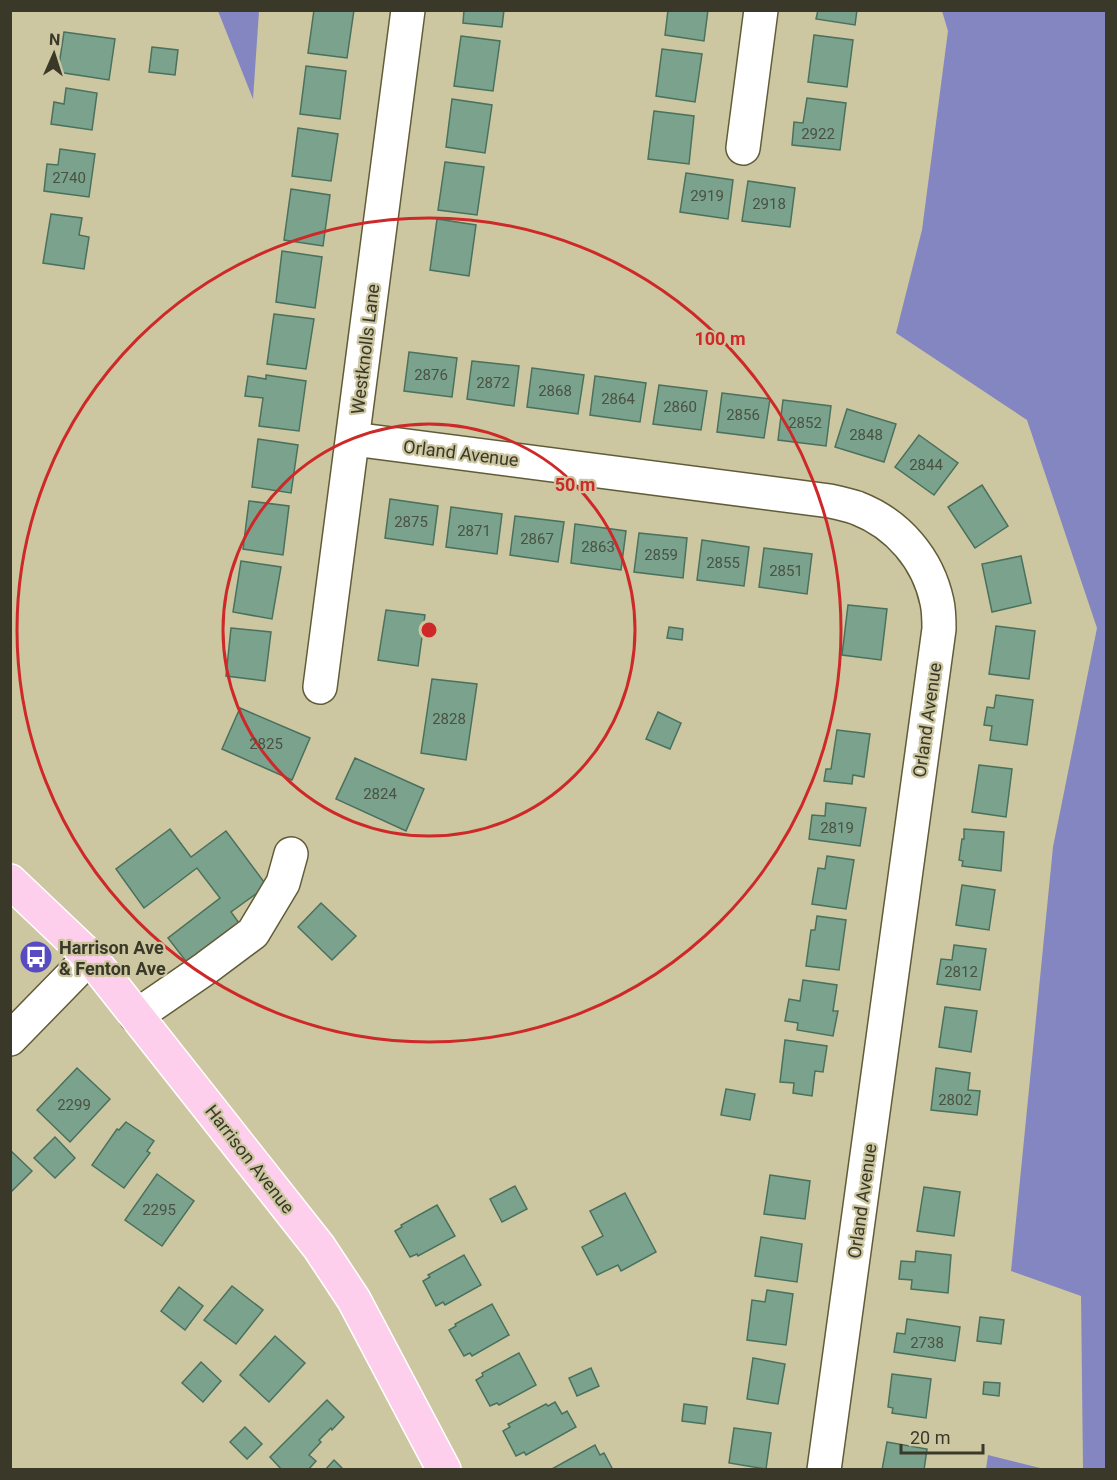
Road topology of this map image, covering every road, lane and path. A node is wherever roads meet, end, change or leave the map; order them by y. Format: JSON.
{"nodes":[{"id":1,"x":408,"y":10,"type":"edge"},
{"id":2,"x":761,"y":10,"type":"edge"},
{"id":3,"x":743,"y":148,"type":"dead end"},
{"id":4,"x":353,"y":439,"type":"junction"},
{"id":5,"x":320,"y":687,"type":"dead end"},
{"id":6,"x":291,"y":854,"type":"dead end"},
{"id":7,"x":10,"y":881,"type":"edge"},
{"id":8,"x":90,"y":957,"type":"junction"},
{"id":9,"x":136,"y":1016,"type":"junction"},
{"id":10,"x":10,"y":1039,"type":"edge"},
{"id":11,"x":444,"y":1470,"type":"edge"},
{"id":12,"x":824,"y":1470,"type":"edge"}],
"edges":[{"from":1,"to":4,"type":"street","name":"Westknolls Lane"},
{"from":2,"to":3,"type":"street"},
{"from":4,"to":5,"type":"street","name":"Westknolls Lane"},
{"from":4,"to":12,"type":"street","name":"Orland Avenue"},
{"from":6,"to":9,"type":"street"},
{"from":7,"to":8,"type":"main road","name":"Harrison Avenue"},
{"from":8,"to":9,"type":"main road","name":"Harrison Avenue"},
{"from":8,"to":10,"type":"street"},
{"from":9,"to":11,"type":"main road","name":"Harrison Avenue"}]}
